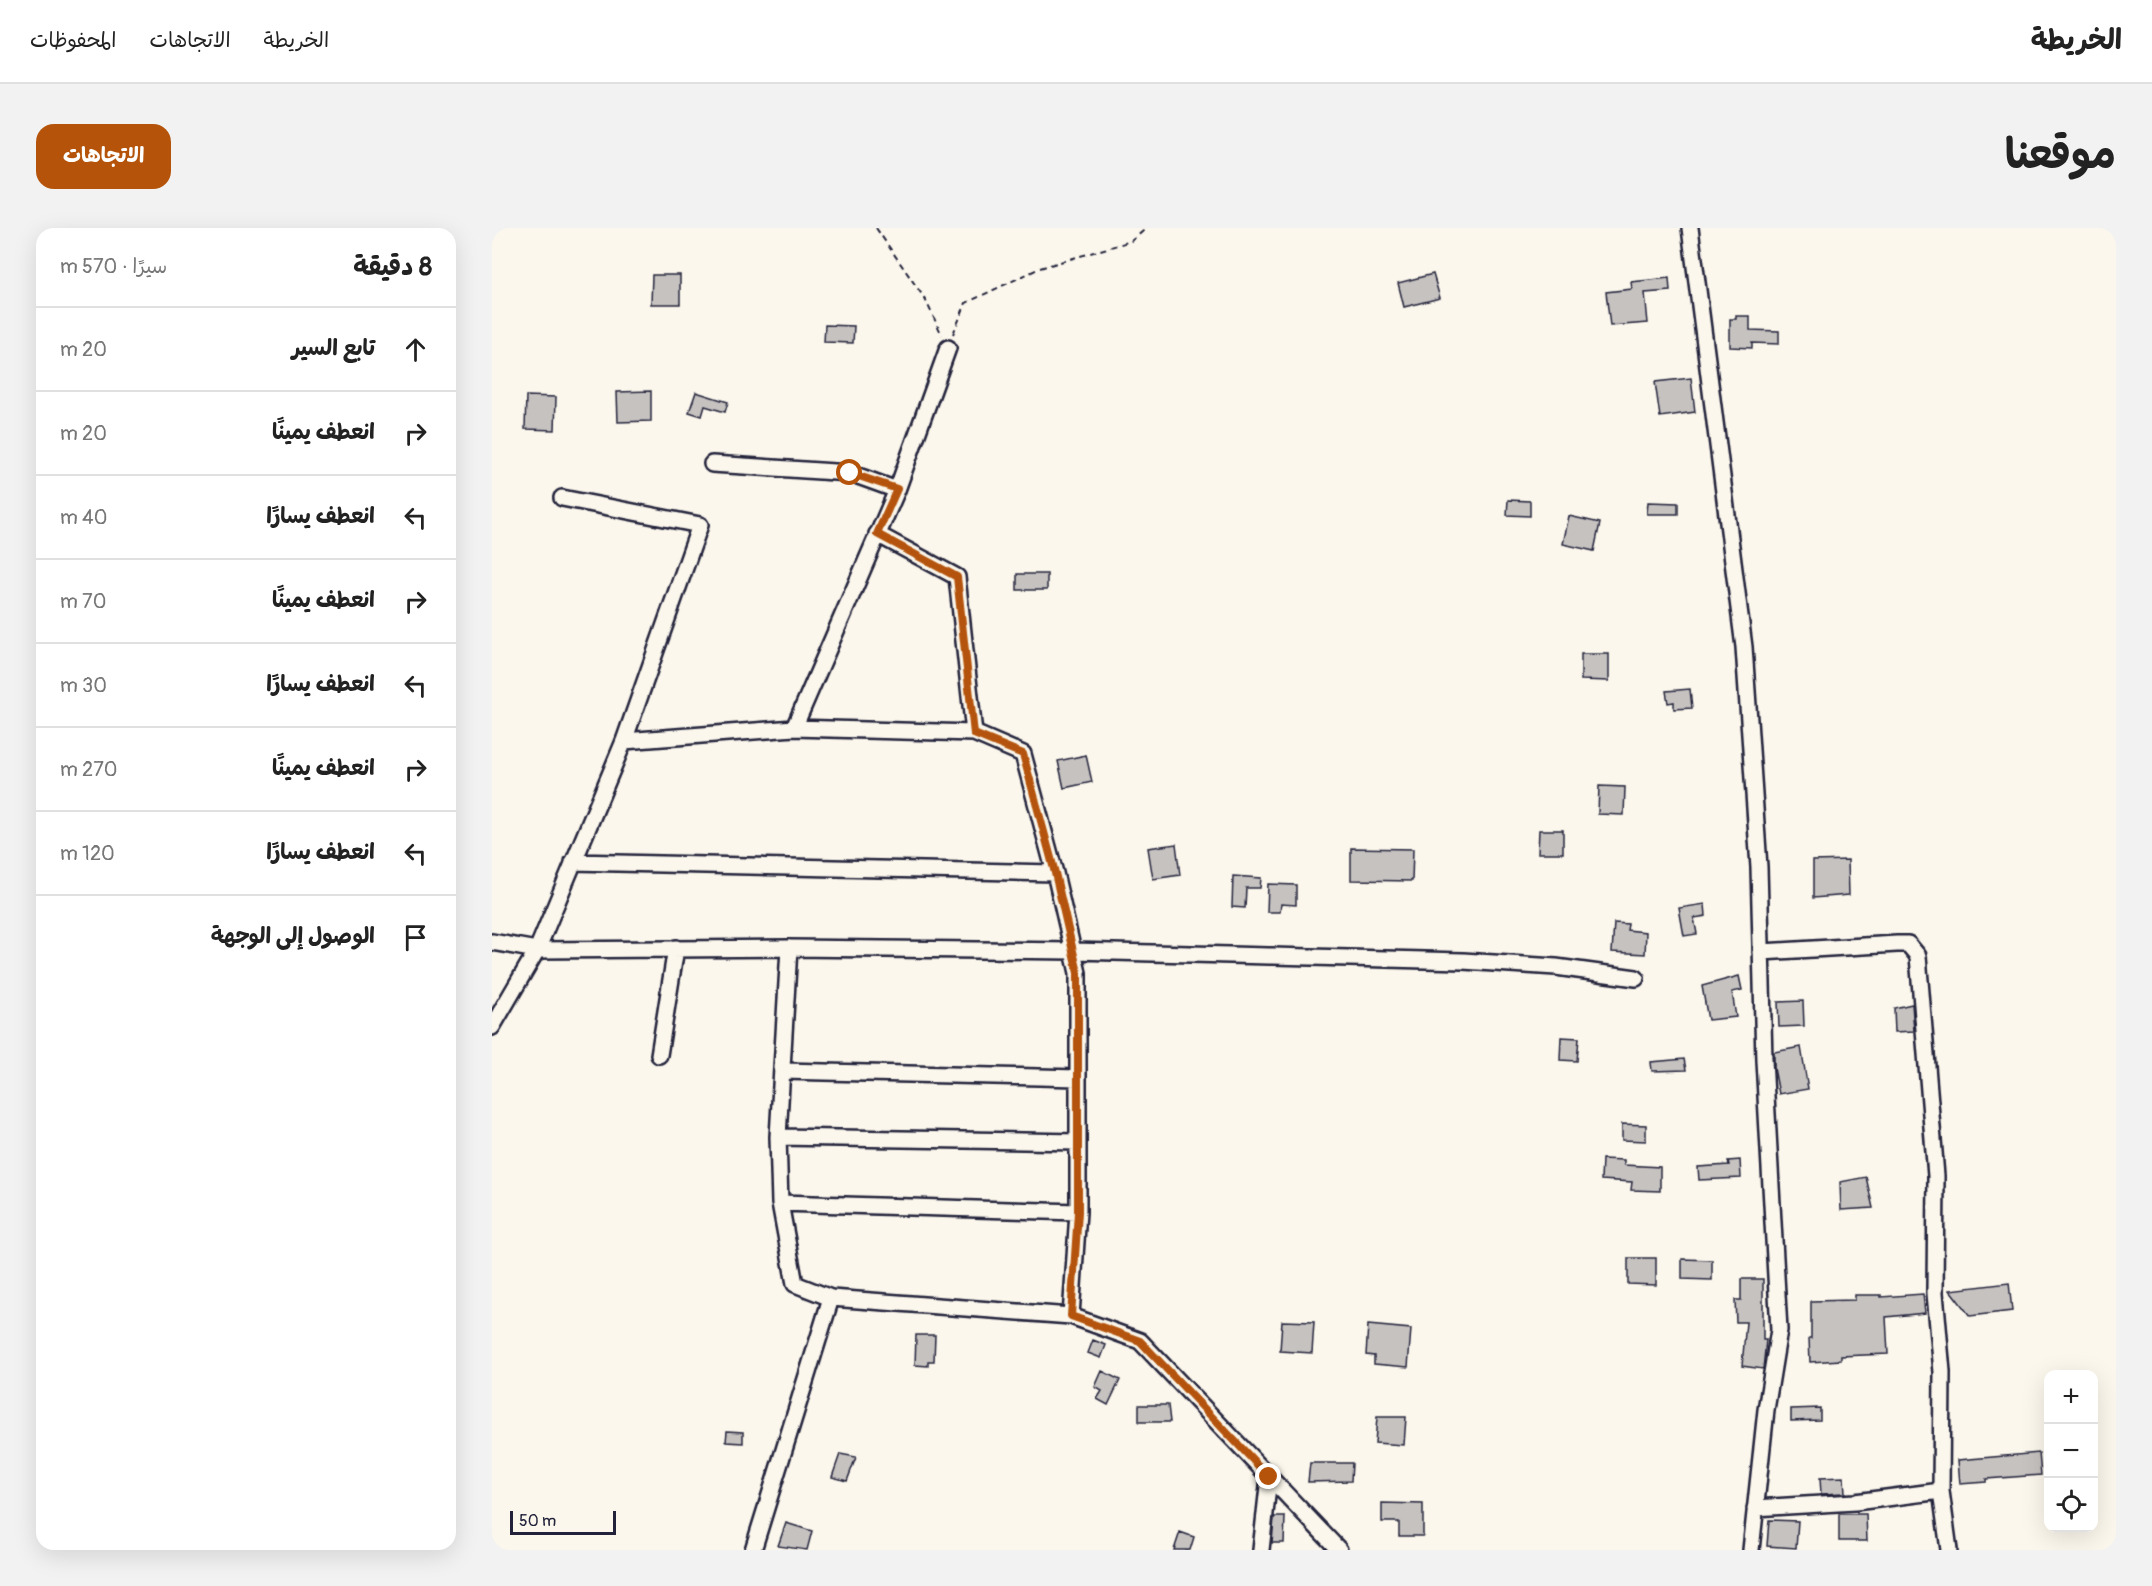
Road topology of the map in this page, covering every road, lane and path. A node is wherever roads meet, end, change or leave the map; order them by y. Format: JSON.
{"nodes":[{"id":1,"x":876,"y":228,"type":"edge"},
{"id":2,"x":1147,"y":228,"type":"edge"},
{"id":3,"x":1690,"y":228,"type":"edge"},
{"id":4,"x":948,"y":348,"type":"junction"},
{"id":5,"x":712,"y":464,"type":"dead end"},
{"id":6,"x":897,"y":489,"type":"junction"},
{"id":7,"x":562,"y":498,"type":"dead end"},
{"id":8,"x":877,"y":534,"type":"junction"},
{"id":9,"x":794,"y":728,"type":"junction"},
{"id":10,"x":974,"y":734,"type":"junction"},
{"id":11,"x":624,"y":741,"type":"junction"},
{"id":12,"x":573,"y":862,"type":"junction"},
{"id":13,"x":1055,"y":873,"type":"junction"},
{"id":14,"x":492,"y":942,"type":"edge"},
{"id":15,"x":676,"y":948,"type":"junction"},
{"id":16,"x":789,"y":948,"type":"junction"},
{"id":17,"x":537,"y":950,"type":"junction"},
{"id":18,"x":1074,"y":951,"type":"junction"},
{"id":19,"x":1761,"y":952,"type":"junction"},
{"id":20,"x":1636,"y":978,"type":"dead end"},
{"id":21,"x":494,"y":1019,"type":"edge"},
{"id":22,"x":658,"y":1055,"type":"dead end"},
{"id":23,"x":782,"y":1071,"type":"junction"},
{"id":24,"x":1078,"y":1078,"type":"junction"},
{"id":25,"x":778,"y":1137,"type":"junction"},
{"id":26,"x":1078,"y":1142,"type":"junction"},
{"id":27,"x":780,"y":1203,"type":"junction"},
{"id":28,"x":1078,"y":1212,"type":"junction"},
{"id":29,"x":831,"y":1298,"type":"junction"},
{"id":30,"x":1071,"y":1316,"type":"junction"},
{"id":31,"x":1269,"y":1477,"type":"junction"},
{"id":32,"x":1941,"y":1491,"type":"junction"},
{"id":33,"x":1755,"y":1508,"type":"junction"},
{"id":34,"x":753,"y":1550,"type":"edge"},
{"id":35,"x":1261,"y":1550,"type":"edge"},
{"id":36,"x":1339,"y":1550,"type":"edge"},
{"id":37,"x":1750,"y":1550,"type":"edge"},
{"id":38,"x":1949,"y":1550,"type":"edge"}],
"edges":[{"from":1,"to":4,"type":"path"},
{"from":2,"to":4,"type":"path"},
{"from":3,"to":19,"type":"street"},
{"from":4,"to":6,"type":"street"},
{"from":5,"to":6,"type":"street"},
{"from":6,"to":8,"type":"street"},
{"from":7,"to":11,"type":"street"},
{"from":8,"to":9,"type":"street"},
{"from":8,"to":10,"type":"street"},
{"from":9,"to":10,"type":"street"},
{"from":9,"to":11,"type":"street"},
{"from":10,"to":13,"type":"street"},
{"from":11,"to":12,"type":"street"},
{"from":12,"to":13,"type":"street"},
{"from":12,"to":17,"type":"street"},
{"from":13,"to":18,"type":"street"},
{"from":14,"to":17,"type":"street"},
{"from":15,"to":16,"type":"street"},
{"from":15,"to":17,"type":"street"},
{"from":15,"to":22,"type":"street"},
{"from":16,"to":18,"type":"street"},
{"from":16,"to":23,"type":"street"},
{"from":17,"to":21,"type":"street"},
{"from":18,"to":20,"type":"street"},
{"from":18,"to":24,"type":"street"},
{"from":19,"to":32,"type":"street"},
{"from":19,"to":33,"type":"street"},
{"from":23,"to":24,"type":"street"},
{"from":23,"to":25,"type":"street"},
{"from":24,"to":26,"type":"street"},
{"from":25,"to":26,"type":"street"},
{"from":25,"to":27,"type":"street"},
{"from":26,"to":28,"type":"street"},
{"from":27,"to":28,"type":"street"},
{"from":27,"to":29,"type":"street"},
{"from":28,"to":30,"type":"street"},
{"from":29,"to":30,"type":"street"},
{"from":29,"to":34,"type":"street"},
{"from":30,"to":31,"type":"street"},
{"from":31,"to":35,"type":"street"},
{"from":31,"to":36,"type":"street"},
{"from":32,"to":33,"type":"street"},
{"from":32,"to":38,"type":"street"},
{"from":33,"to":37,"type":"street"}]}
